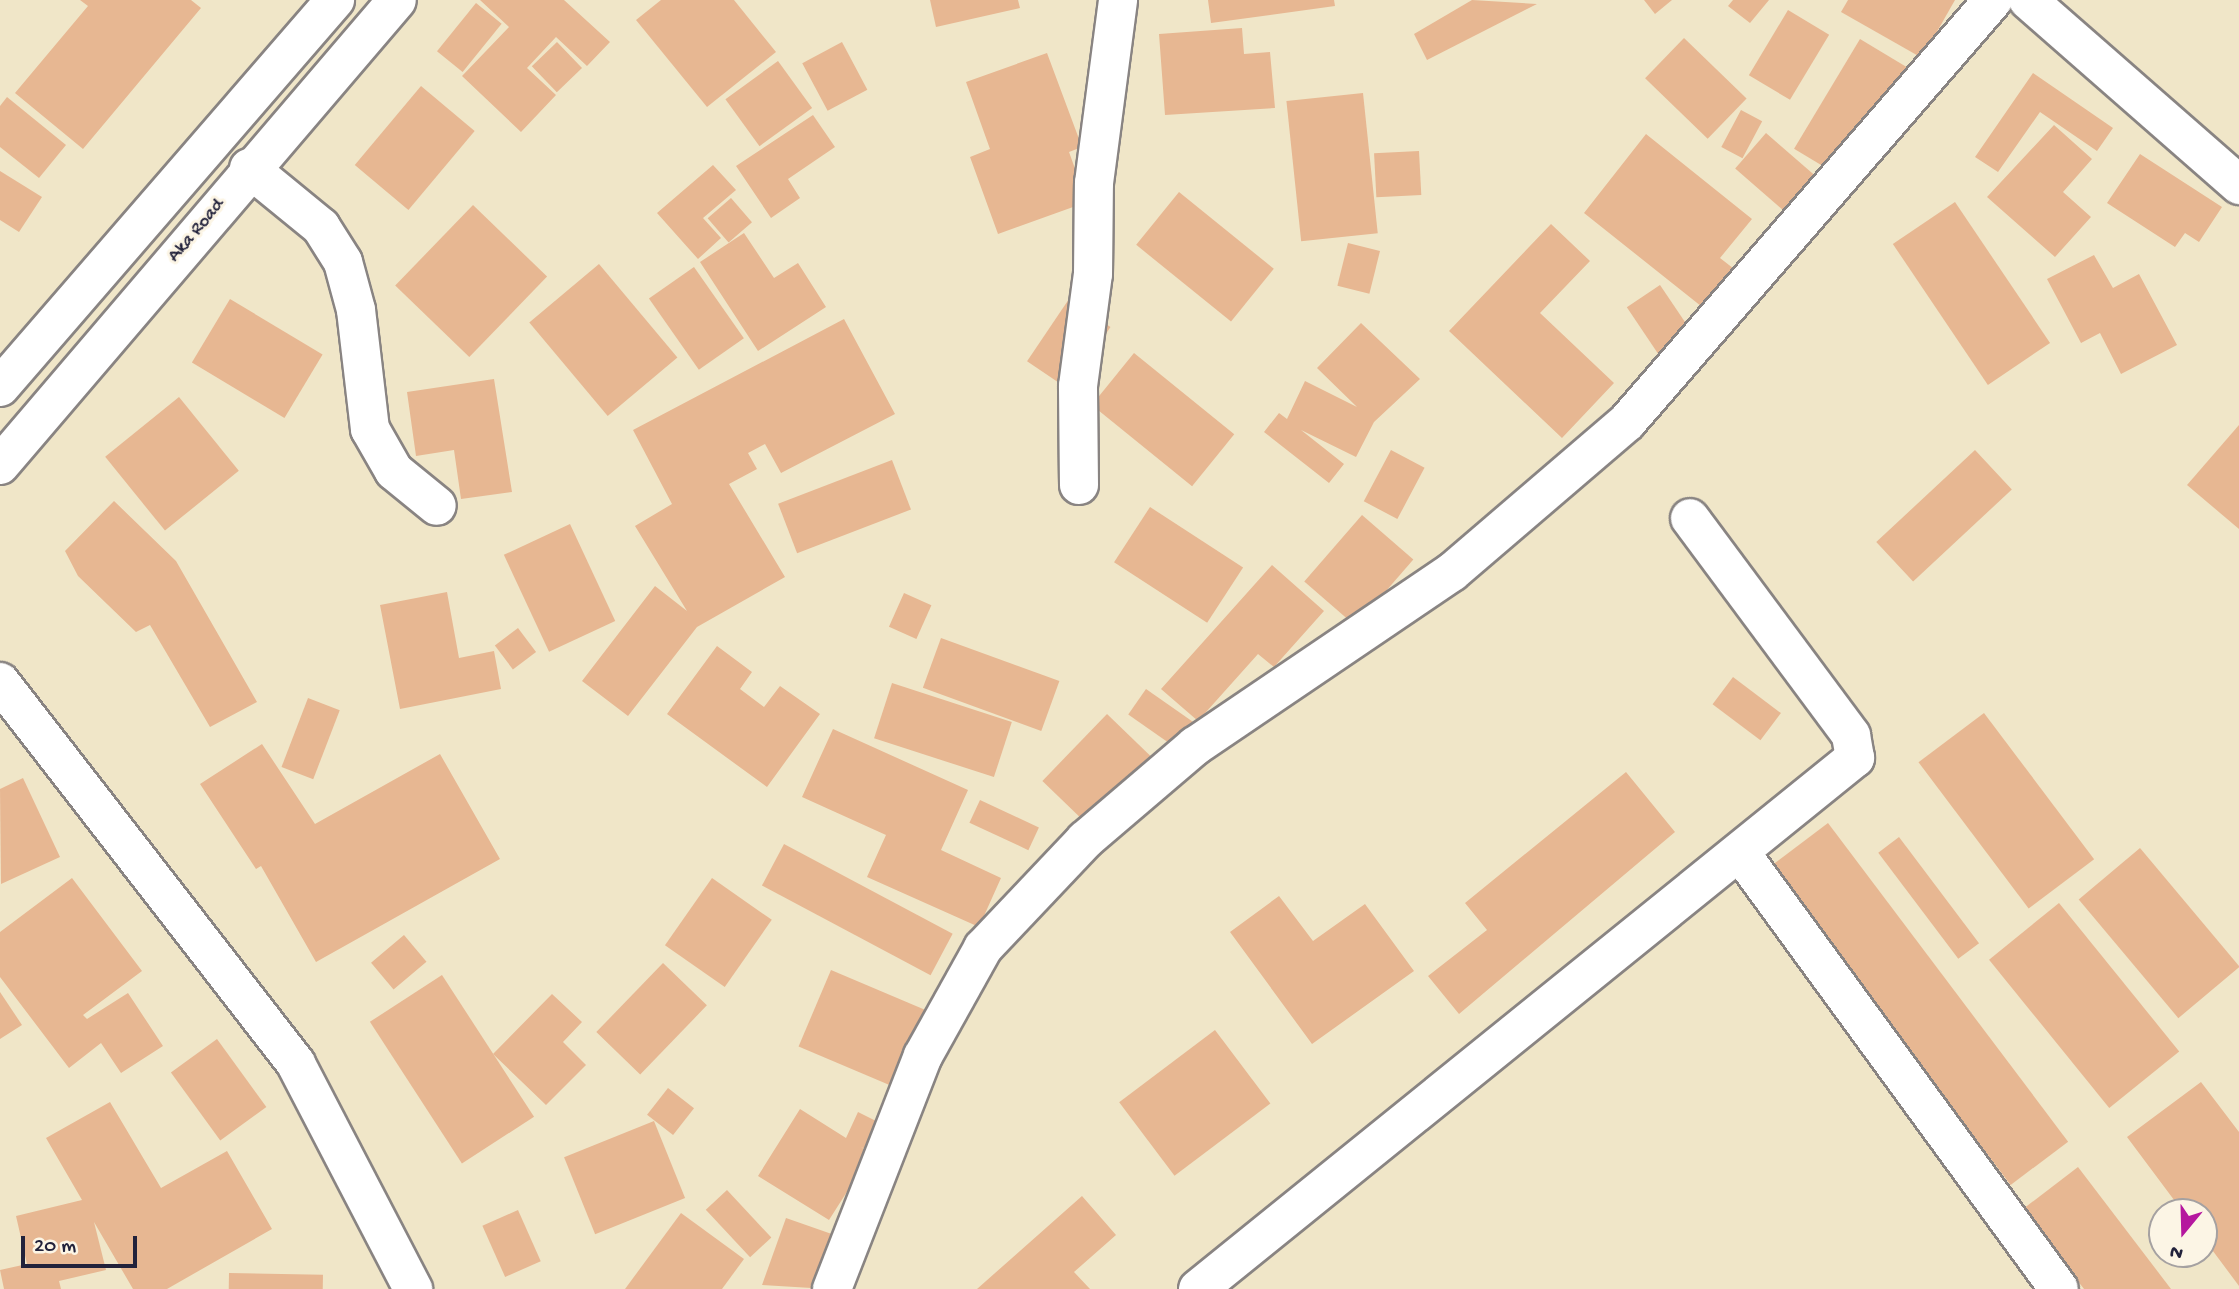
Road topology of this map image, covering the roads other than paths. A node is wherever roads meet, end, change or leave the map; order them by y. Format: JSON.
{"nodes":[{"id":1,"x":335,"y":0,"type":"edge"},
{"id":2,"x":397,"y":0,"type":"edge"},
{"id":3,"x":1118,"y":0,"type":"edge"},
{"id":4,"x":1993,"y":0,"type":"edge"},
{"id":5,"x":2028,"y":0,"type":"edge"},
{"id":6,"x":249,"y":168,"type":"junction"},
{"id":7,"x":2239,"y":185,"type":"edge"},
{"id":8,"x":0,"y":387,"type":"edge"},
{"id":9,"x":0,"y":466,"type":"edge"},
{"id":10,"x":1079,"y":485,"type":"dead end"},
{"id":11,"x":437,"y":506,"type":"dead end"},
{"id":12,"x":1690,"y":518,"type":"dead end"},
{"id":13,"x":0,"y":682,"type":"edge"},
{"id":14,"x":1742,"y":855,"type":"junction"},
{"id":15,"x":413,"y":1289,"type":"edge"},
{"id":16,"x":832,"y":1289,"type":"edge"},
{"id":17,"x":1198,"y":1289,"type":"edge"},
{"id":18,"x":2059,"y":1289,"type":"edge"}],
"edges":[{"from":1,"to":8,"type":"street"},
{"from":2,"to":6,"type":"street","name":"Aka Road"},
{"from":3,"to":10,"type":"street"},
{"from":4,"to":16,"type":"street"},
{"from":5,"to":7,"type":"street"},
{"from":6,"to":9,"type":"street","name":"Aka Road"},
{"from":6,"to":11,"type":"street"},
{"from":12,"to":14,"type":"street"},
{"from":13,"to":15,"type":"street"},
{"from":14,"to":17,"type":"street"},
{"from":14,"to":18,"type":"street"}]}
